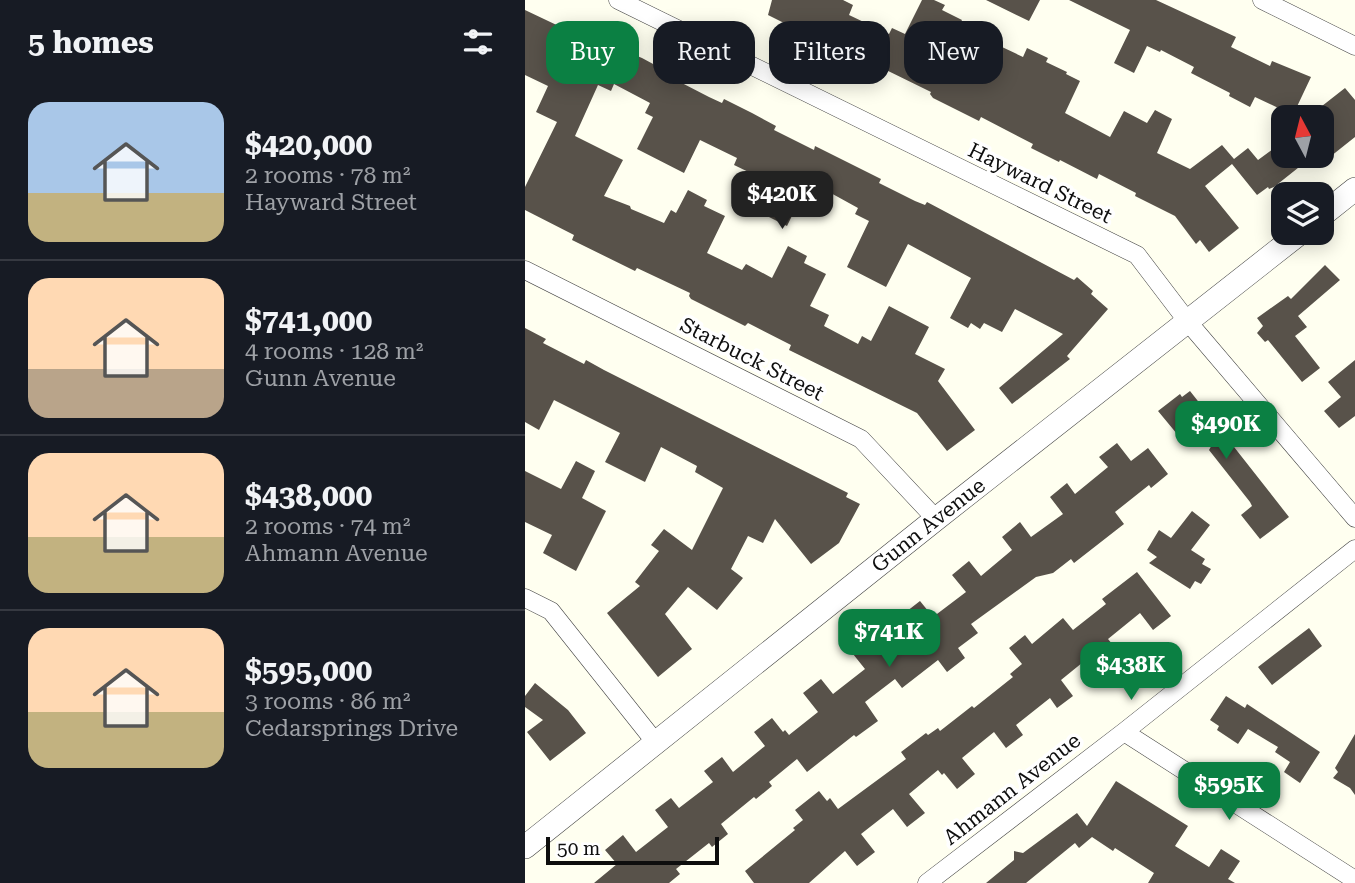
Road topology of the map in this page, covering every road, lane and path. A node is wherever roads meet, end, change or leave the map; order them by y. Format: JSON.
{"nodes":[{"id":1,"x":618,"y":0,"type":"edge"},
{"id":2,"x":1262,"y":0,"type":"edge"},
{"id":3,"x":1355,"y":46,"type":"edge"},
{"id":4,"x":1355,"y":189,"type":"edge"},
{"id":5,"x":1334,"y":206,"type":"edge"},
{"id":6,"x":1285,"y":245,"type":"edge"},
{"id":7,"x":525,"y":270,"type":"edge"},
{"id":8,"x":1188,"y":322,"type":"junction"},
{"id":9,"x":1355,"y":518,"type":"edge"},
{"id":10,"x":936,"y":519,"type":"junction"},
{"id":11,"x":1355,"y":549,"type":"edge"},
{"id":12,"x":525,"y":598,"type":"edge"},
{"id":13,"x":1124,"y":732,"type":"junction"},
{"id":14,"x":656,"y":743,"type":"junction"},
{"id":15,"x":525,"y":847,"type":"edge"},
{"id":16,"x":1355,"y":880,"type":"edge"},
{"id":17,"x":927,"y":883,"type":"edge"}],
"edges":[{"from":1,"to":8,"type":"street","name":"Hayward Street"},
{"from":2,"to":3,"type":"street"},
{"from":4,"to":5,"type":"street"},
{"from":6,"to":8,"type":"street","name":"Gunn Avenue"},
{"from":7,"to":10,"type":"street","name":"Starbuck Street"},
{"from":8,"to":9,"type":"street","name":"Hayward Street"},
{"from":8,"to":10,"type":"street","name":"Gunn Avenue"},
{"from":10,"to":14,"type":"street","name":"Gunn Avenue"},
{"from":11,"to":13,"type":"street","name":"Ahmann Avenue"},
{"from":12,"to":14,"type":"street"},
{"from":13,"to":16,"type":"street"},
{"from":13,"to":17,"type":"street","name":"Ahmann Avenue"},
{"from":14,"to":15,"type":"street","name":"Gunn Avenue"}]}
